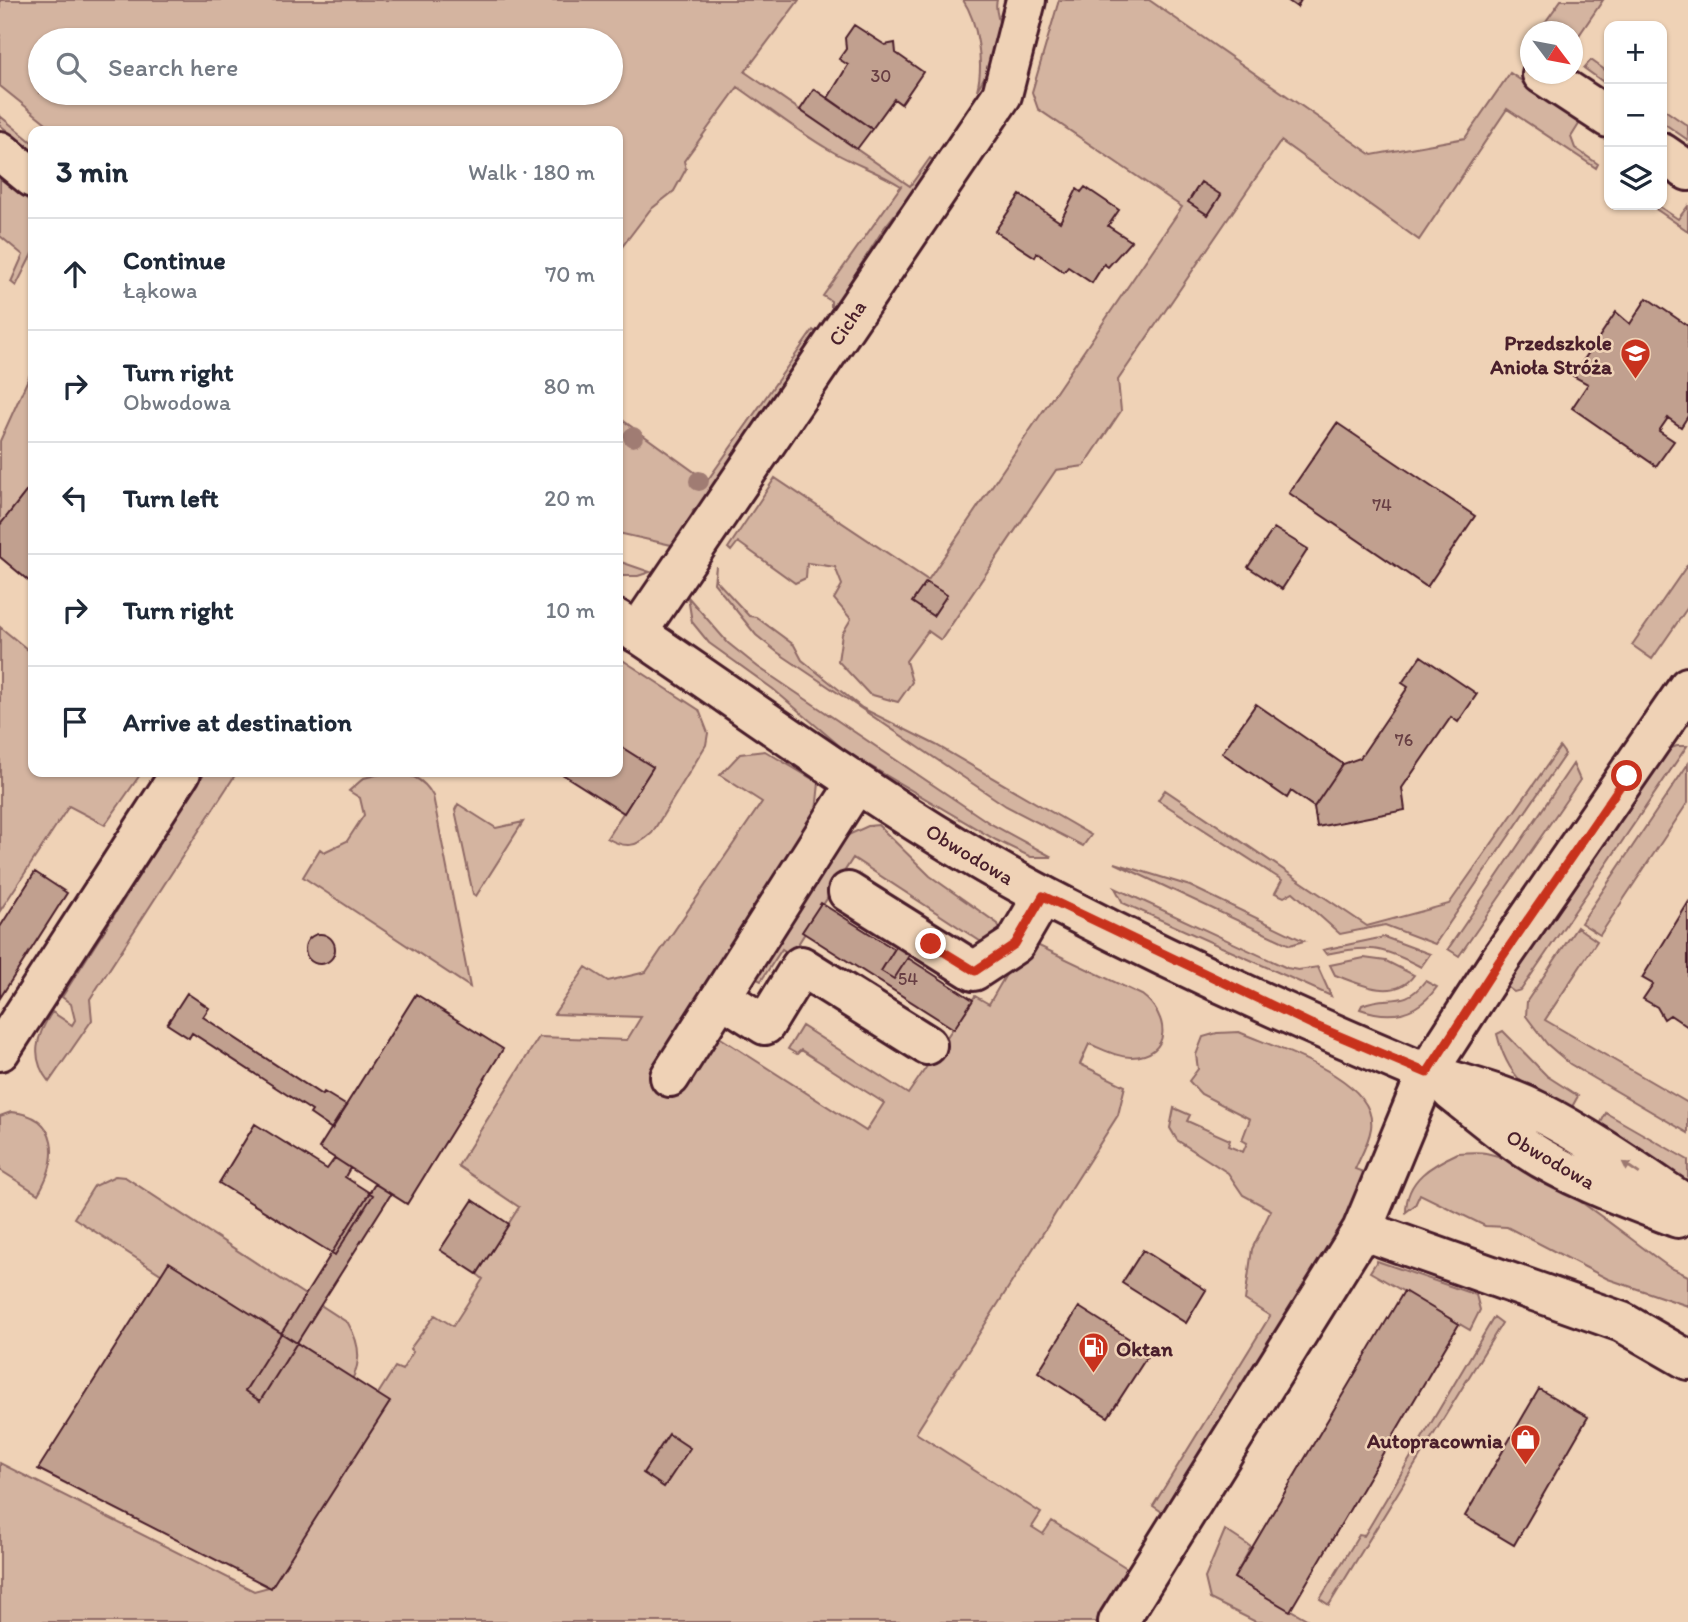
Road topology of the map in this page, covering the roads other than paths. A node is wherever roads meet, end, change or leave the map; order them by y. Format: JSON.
{"nodes":[{"id":1,"x":1026,"y":0,"type":"edge"},
{"id":2,"x":1558,"y":84,"type":"edge"},
{"id":3,"x":1604,"y":115,"type":"edge"},
{"id":4,"x":0,"y":151,"type":"edge"},
{"id":5,"x":1667,"y":156,"type":"edge"},
{"id":6,"x":1688,"y":171,"type":"edge"},
{"id":7,"x":28,"y":174,"type":"edge"},
{"id":8,"x":627,"y":626,"type":"edge"},
{"id":9,"x":1688,"y":687,"type":"edge"},
{"id":10,"x":178,"y":777,"type":"edge"},
{"id":11,"x":856,"y":784,"type":"junction"},
{"id":12,"x":848,"y":892,"type":"dead end"},
{"id":13,"x":1043,"y":896,"type":"junction"},
{"id":14,"x":720,"y":997,"type":"junction"},
{"id":15,"x":927,"y":1045,"type":"dead end"},
{"id":16,"x":0,"y":1051,"type":"edge"},
{"id":17,"x":1427,"y":1073,"type":"junction"},
{"id":18,"x":670,"y":1077,"type":"dead end"},
{"id":19,"x":1688,"y":1206,"type":"edge"},
{"id":20,"x":1688,"y":1222,"type":"edge"},
{"id":21,"x":1362,"y":1230,"type":"junction"},
{"id":22,"x":1688,"y":1360,"type":"edge"},
{"id":23,"x":1118,"y":1622,"type":"edge"}],
"edges":[{"from":1,"to":8,"type":"main road","name":"Cicha"},
{"from":2,"to":3,"type":"main road"},
{"from":4,"to":7,"type":"main road"},
{"from":5,"to":6,"type":"main road"},
{"from":8,"to":11,"type":"main road","name":"Obwodowa"},
{"from":9,"to":17,"type":"main road"},
{"from":10,"to":16,"type":"main road"},
{"from":11,"to":13,"type":"main road","name":"Obwodowa"},
{"from":11,"to":14,"type":"main road"},
{"from":12,"to":13,"type":"main road"},
{"from":13,"to":17,"type":"main road","name":"Obwodowa"},
{"from":14,"to":15,"type":"main road"},
{"from":14,"to":18,"type":"main road"},
{"from":19,"to":17,"type":"main road","name":"Obwodowa","one_way":true},
{"from":17,"to":20,"type":"main road","name":"Obwodowa"},
{"from":17,"to":21,"type":"main road"},
{"from":21,"to":22,"type":"main road"},
{"from":21,"to":23,"type":"main road"}]}
